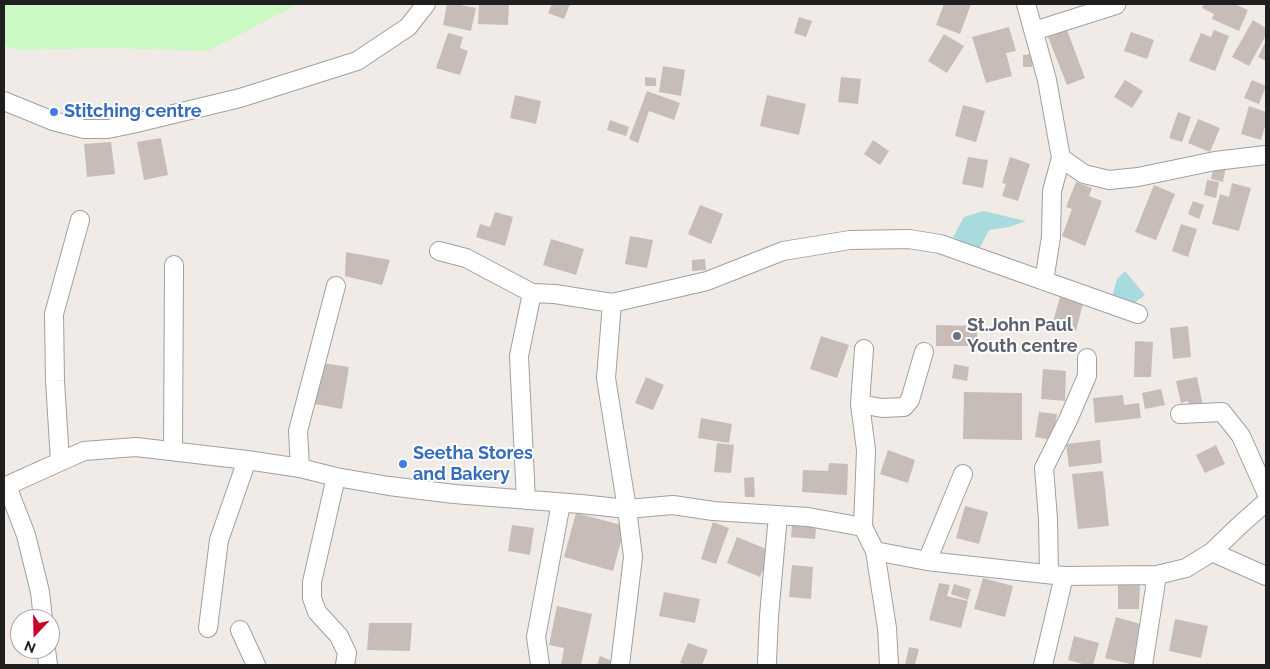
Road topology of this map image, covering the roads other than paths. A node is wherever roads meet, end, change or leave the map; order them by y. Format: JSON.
{"nodes":[{"id":1,"x":426,"y":4,"type":"edge"},
{"id":2,"x":1026,"y":4,"type":"edge"},
{"id":3,"x":1116,"y":5,"type":"dead end"},
{"id":4,"x":1034,"y":31,"type":"junction"},
{"id":5,"x":4,"y":101,"type":"edge"},
{"id":6,"x":1266,"y":155,"type":"edge"},
{"id":7,"x":1061,"y":158,"type":"junction"},
{"id":8,"x":80,"y":220,"type":"dead end"},
{"id":9,"x":439,"y":251,"type":"dead end"},
{"id":10,"x":174,"y":265,"type":"dead end"},
{"id":11,"x":1044,"y":281,"type":"junction"},
{"id":12,"x":336,"y":286,"type":"dead end"},
{"id":13,"x":532,"y":292,"type":"junction"},
{"id":14,"x":612,"y":303,"type":"junction"},
{"id":15,"x":1138,"y":314,"type":"dead end"},
{"id":16,"x":864,"y":350,"type":"dead end"},
{"id":17,"x":924,"y":352,"type":"dead end"},
{"id":18,"x":1088,"y":358,"type":"dead end"},
{"id":19,"x":860,"y":404,"type":"junction"},
{"id":20,"x":1180,"y":414,"type":"dead end"},
{"id":21,"x":173,"y":451,"type":"junction"},
{"id":22,"x":246,"y":460,"type":"junction"},
{"id":23,"x":60,"y":461,"type":"junction"},
{"id":24,"x":300,"y":468,"type":"junction"},
{"id":25,"x":963,"y":474,"type":"dead end"},
{"id":26,"x":336,"y":477,"type":"junction"},
{"id":27,"x":6,"y":486,"type":"edge"},
{"id":28,"x":1266,"y":492,"type":"edge"},
{"id":29,"x":526,"y":500,"type":"junction"},
{"id":30,"x":1266,"y":502,"type":"edge"},
{"id":31,"x":561,"y":503,"type":"junction"},
{"id":32,"x":628,"y":509,"type":"junction"},
{"id":33,"x":778,"y":515,"type":"junction"},
{"id":34,"x":863,"y":527,"type":"junction"},
{"id":35,"x":875,"y":550,"type":"junction"},
{"id":36,"x":1212,"y":552,"type":"junction"},
{"id":37,"x":928,"y":561,"type":"junction"},
{"id":38,"x":1056,"y":575,"type":"junction"},
{"id":39,"x":1157,"y":575,"type":"junction"},
{"id":40,"x":1266,"y":576,"type":"edge"},
{"id":41,"x":42,"y":609,"type":"edge"},
{"id":42,"x":208,"y":628,"type":"dead end"},
{"id":43,"x":240,"y":630,"type":"dead end"},
{"id":44,"x":767,"y":662,"type":"dead end"},
{"id":45,"x":256,"y":665,"type":"edge"},
{"id":46,"x":345,"y":665,"type":"edge"},
{"id":47,"x":540,"y":665,"type":"edge"},
{"id":48,"x":620,"y":665,"type":"edge"},
{"id":49,"x":889,"y":665,"type":"edge"},
{"id":50,"x":1043,"y":665,"type":"edge"},
{"id":51,"x":1143,"y":665,"type":"edge"}],
"edges":[{"from":1,"to":5,"type":"street"},
{"from":2,"to":4,"type":"street"},
{"from":3,"to":4,"type":"street"},
{"from":4,"to":7,"type":"street"},
{"from":6,"to":7,"type":"street"},
{"from":7,"to":11,"type":"street"},
{"from":8,"to":23,"type":"street"},
{"from":9,"to":13,"type":"street"},
{"from":10,"to":21,"type":"street"},
{"from":11,"to":14,"type":"street"},
{"from":11,"to":15,"type":"street"},
{"from":12,"to":24,"type":"street"},
{"from":13,"to":14,"type":"street"},
{"from":13,"to":29,"type":"street"},
{"from":14,"to":32,"type":"street"},
{"from":16,"to":19,"type":"street"},
{"from":17,"to":19,"type":"street"},
{"from":18,"to":38,"type":"street"},
{"from":19,"to":34,"type":"street"},
{"from":20,"to":28,"type":"street"},
{"from":21,"to":22,"type":"street"},
{"from":21,"to":23,"type":"street"},
{"from":22,"to":24,"type":"street"},
{"from":22,"to":42,"type":"street"},
{"from":23,"to":27,"type":"street"},
{"from":24,"to":26,"type":"street"},
{"from":25,"to":37,"type":"street"},
{"from":26,"to":29,"type":"street"},
{"from":26,"to":46,"type":"street"},
{"from":27,"to":41,"type":"street"},
{"from":29,"to":31,"type":"street"},
{"from":30,"to":36,"type":"street"},
{"from":31,"to":32,"type":"street"},
{"from":31,"to":47,"type":"street"},
{"from":32,"to":33,"type":"street"},
{"from":32,"to":48,"type":"street"},
{"from":33,"to":34,"type":"street"},
{"from":33,"to":44,"type":"street"},
{"from":34,"to":35,"type":"street"},
{"from":35,"to":37,"type":"street"},
{"from":35,"to":49,"type":"street"},
{"from":36,"to":39,"type":"street"},
{"from":36,"to":40,"type":"street"},
{"from":37,"to":38,"type":"street"},
{"from":38,"to":39,"type":"street"},
{"from":38,"to":50,"type":"street"},
{"from":39,"to":51,"type":"street"},
{"from":43,"to":45,"type":"street"}]}
